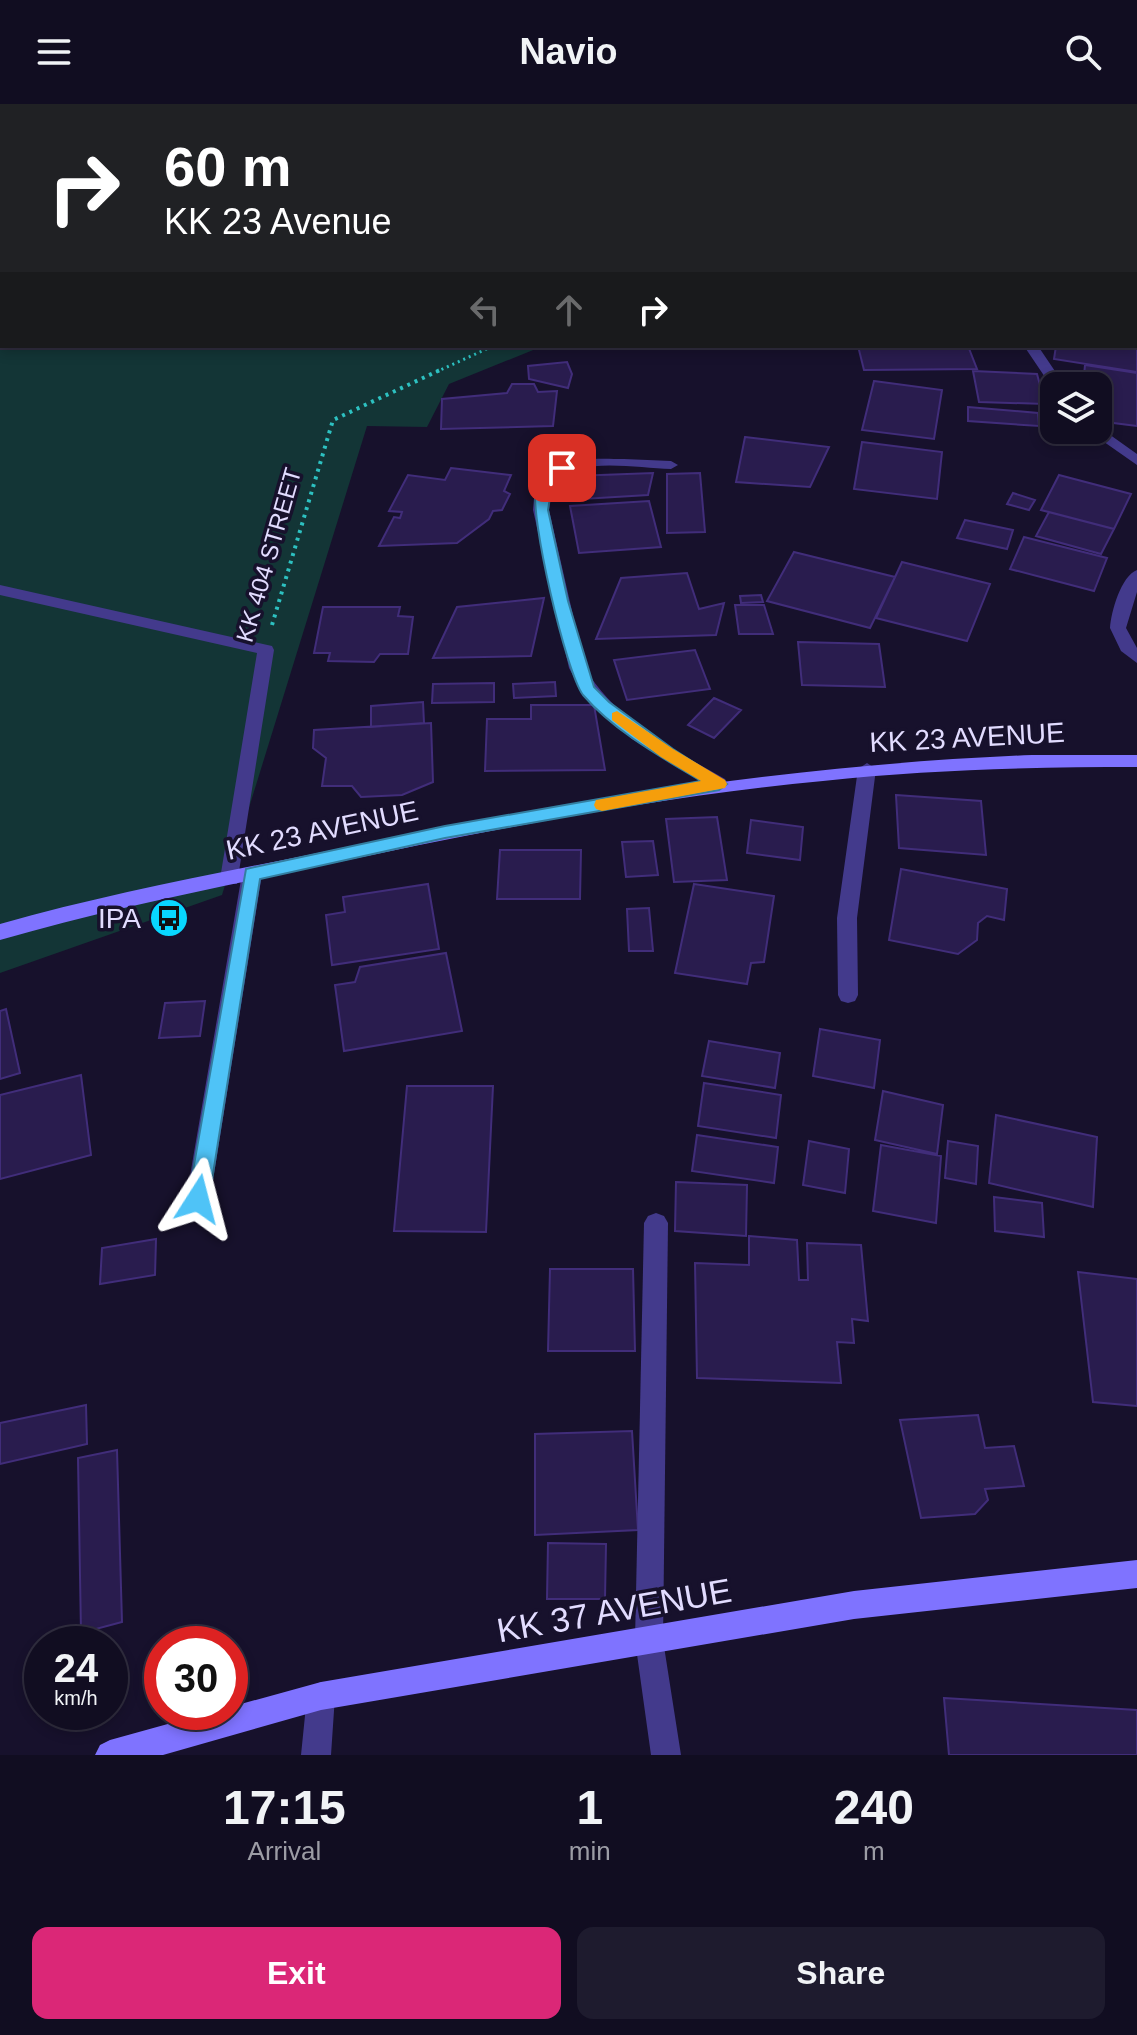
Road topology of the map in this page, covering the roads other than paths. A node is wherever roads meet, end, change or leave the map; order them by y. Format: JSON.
{"nodes":[{"id":1,"x":1032,"y":348,"type":"edge"},
{"id":2,"x":1049,"y":372,"type":"edge"},
{"id":3,"x":1112,"y":443,"type":"edge"},
{"id":4,"x":1137,"y":461,"type":"edge"},
{"id":5,"x":671,"y":465,"type":"dead end"},
{"id":6,"x":1137,"y":575,"type":"edge"},
{"id":7,"x":0,"y":590,"type":"edge"},
{"id":8,"x":1137,"y":658,"type":"edge"},
{"id":9,"x":1137,"y":761,"type":"edge"},
{"id":10,"x":867,"y":769,"type":"junction"},
{"id":11,"x":719,"y":784,"type":"junction"},
{"id":12,"x":252,"y":874,"type":"junction"},
{"id":13,"x":230,"y":879,"type":"junction"},
{"id":14,"x":0,"y":932,"type":"edge"},
{"id":15,"x":848,"y":995,"type":"dead end"},
{"id":16,"x":198,"y":1199,"type":"dead end"},
{"id":17,"x":656,"y":1223,"type":"dead end"},
{"id":18,"x":1137,"y":1574,"type":"edge"},
{"id":19,"x":649,"y":1640,"type":"junction"},
{"id":20,"x":321,"y":1696,"type":"junction"},
{"id":21,"x":110,"y":1755,"type":"edge"},
{"id":22,"x":316,"y":1755,"type":"edge"},
{"id":23,"x":666,"y":1755,"type":"edge"}],
"edges":[{"from":1,"to":2,"type":"street"},
{"from":3,"to":4,"type":"street"},
{"from":5,"to":11,"type":"street"},
{"from":6,"to":8,"type":"street"},
{"from":7,"to":13,"type":"street","name":"KK 404 STREET"},
{"from":9,"to":10,"type":"main road","name":"KK 23 AVENUE"},
{"from":10,"to":11,"type":"main road","name":"KK 23 AVENUE"},
{"from":10,"to":15,"type":"street"},
{"from":11,"to":12,"type":"main road","name":"KK 23 AVENUE"},
{"from":12,"to":13,"type":"main road","name":"KK 23 AVENUE"},
{"from":12,"to":16,"type":"street"},
{"from":13,"to":14,"type":"main road","name":"KK 23 AVENUE"},
{"from":17,"to":19,"type":"street"},
{"from":18,"to":19,"type":"main road","name":"KK 37 AVENUE"},
{"from":19,"to":20,"type":"main road","name":"KK 37 AVENUE"},
{"from":19,"to":23,"type":"street"},
{"from":20,"to":21,"type":"main road","name":"KK 37 AVENUE"},
{"from":20,"to":22,"type":"street"}]}
